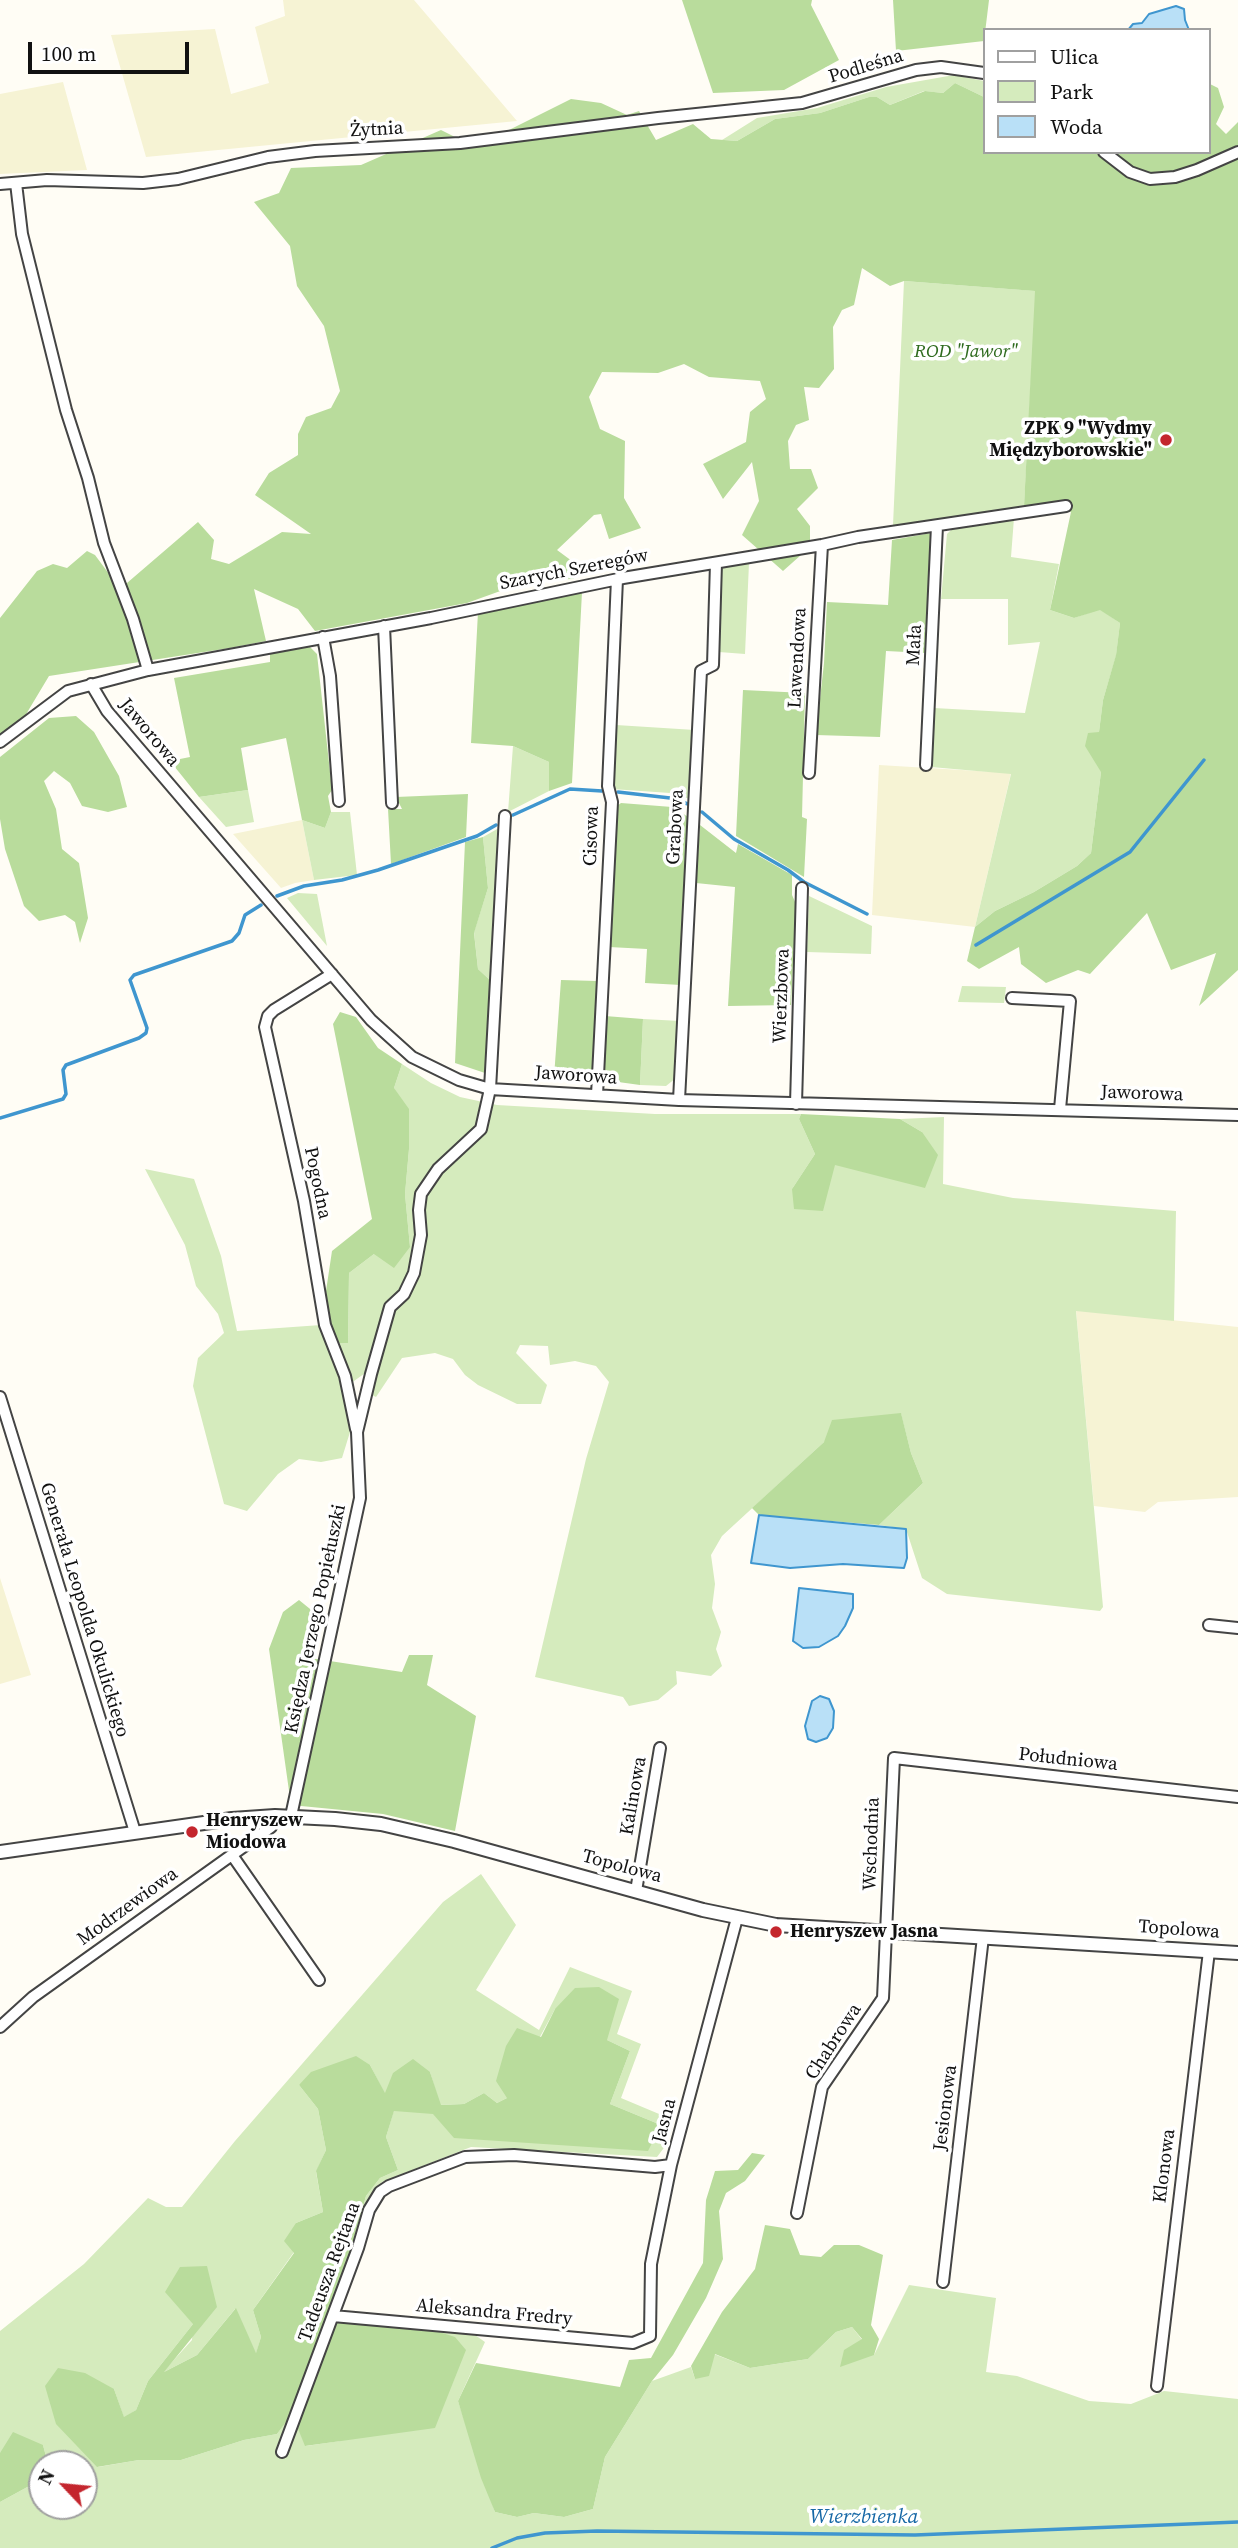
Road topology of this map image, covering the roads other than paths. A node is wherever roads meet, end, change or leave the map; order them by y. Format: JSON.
{"nodes":[{"id":1,"x":982,"y":73,"type":"edge"},
{"id":2,"x":758,"y":110,"type":"joint"},
{"id":3,"x":1238,"y":152,"type":"edge"},
{"id":4,"x":1107,"y":154,"type":"edge"},
{"id":5,"x":16,"y":183,"type":"junction"},
{"id":6,"x":0,"y":184,"type":"edge"},
{"id":7,"x":1066,"y":506,"type":"dead end"},
{"id":8,"x":937,"y":526,"type":"junction"},
{"id":9,"x":822,"y":545,"type":"junction"},
{"id":10,"x":716,"y":563,"type":"junction"},
{"id":11,"x":617,"y":579,"type":"junction"},
{"id":12,"x":384,"y":626,"type":"junction"},
{"id":13,"x":323,"y":637,"type":"junction"},
{"id":14,"x":148,"y":670,"type":"junction"},
{"id":15,"x":90,"y":684,"type":"junction"},
{"id":16,"x":0,"y":743,"type":"edge"},
{"id":17,"x":926,"y":765,"type":"dead end"},
{"id":18,"x":809,"y":773,"type":"dead end"},
{"id":19,"x":339,"y":801,"type":"dead end"},
{"id":20,"x":392,"y":803,"type":"dead end"},
{"id":21,"x":505,"y":816,"type":"dead end"},
{"id":22,"x":802,"y":888,"type":"dead end"},
{"id":23,"x":332,"y":974,"type":"junction"},
{"id":24,"x":1012,"y":998,"type":"dead end"},
{"id":25,"x":490,"y":1088,"type":"junction"},
{"id":26,"x":597,"y":1095,"type":"junction"},
{"id":27,"x":679,"y":1100,"type":"junction"},
{"id":28,"x":796,"y":1104,"type":"junction"},
{"id":29,"x":1060,"y":1109,"type":"junction"},
{"id":30,"x":1238,"y":1115,"type":"edge"},
{"id":31,"x":0,"y":1397,"type":"edge"},
{"id":32,"x":357,"y":1432,"type":"junction"},
{"id":33,"x":1209,"y":1626,"type":"dead end"},
{"id":34,"x":1238,"y":1628,"type":"edge"},
{"id":35,"x":660,"y":1748,"type":"dead end"},
{"id":36,"x":894,"y":1758,"type":"joint"},
{"id":37,"x":1238,"y":1797,"type":"edge"},
{"id":38,"x":275,"y":1816,"type":"junction"},
{"id":39,"x":291,"y":1816,"type":"junction"},
{"id":40,"x":135,"y":1832,"type":"junction"},
{"id":41,"x":0,"y":1852,"type":"edge"},
{"id":42,"x":232,"y":1855,"type":"junction"},
{"id":43,"x":636,"y":1891,"type":"junction"},
{"id":44,"x":737,"y":1919,"type":"junction"},
{"id":45,"x":887,"y":1931,"type":"junction"},
{"id":46,"x":983,"y":1937,"type":"junction"},
{"id":47,"x":1209,"y":1951,"type":"junction"},
{"id":48,"x":1238,"y":1953,"type":"edge"},
{"id":49,"x":319,"y":1980,"type":"dead end"},
{"id":50,"x":0,"y":2027,"type":"edge"},
{"id":51,"x":671,"y":2165,"type":"junction"},
{"id":52,"x":797,"y":2213,"type":"dead end"},
{"id":53,"x":943,"y":2282,"type":"dead end"},
{"id":54,"x":333,"y":2316,"type":"junction"},
{"id":55,"x":650,"y":2336,"type":"joint"},
{"id":56,"x":1157,"y":2386,"type":"dead end"},
{"id":57,"x":282,"y":2452,"type":"dead end"}],
"edges":[{"from":1,"to":2,"type":"street","name":"Podleśna"},
{"from":2,"to":5,"type":"street","name":"Żytnia"},
{"from":3,"to":4,"type":"street"},
{"from":5,"to":6,"type":"street","name":"Żytnia"},
{"from":5,"to":14,"type":"street"},
{"from":7,"to":8,"type":"street","name":"Szarych Szeregów"},
{"from":8,"to":9,"type":"street","name":"Szarych Szeregów"},
{"from":8,"to":17,"type":"street","name":"Mała"},
{"from":9,"to":10,"type":"street","name":"Szarych Szeregów"},
{"from":9,"to":18,"type":"street","name":"Lawendowa"},
{"from":10,"to":11,"type":"street","name":"Szarych Szeregów"},
{"from":10,"to":27,"type":"street","name":"Grabowa"},
{"from":11,"to":12,"type":"street","name":"Szarych Szeregów"},
{"from":11,"to":26,"type":"street","name":"Cisowa"},
{"from":12,"to":13,"type":"street","name":"Szarych Szeregów"},
{"from":12,"to":20,"type":"street"},
{"from":13,"to":14,"type":"street","name":"Szarych Szeregów"},
{"from":13,"to":19,"type":"street"},
{"from":14,"to":15,"type":"street","name":"Szarych Szeregów"},
{"from":15,"to":16,"type":"street","name":"Szarych Szeregów"},
{"from":15,"to":23,"type":"street","name":"Jaworowa"},
{"from":21,"to":25,"type":"street","name":"Księdza Jerzego Popiełuszki"},
{"from":22,"to":28,"type":"street","name":"Wierzbowa"},
{"from":23,"to":25,"type":"street","name":"Jaworowa"},
{"from":23,"to":32,"type":"street","name":"Pogodna"},
{"from":24,"to":29,"type":"street"},
{"from":25,"to":26,"type":"street","name":"Jaworowa"},
{"from":25,"to":32,"type":"street","name":"Księdza Jerzego Popiełuszki"},
{"from":26,"to":27,"type":"street","name":"Jaworowa"},
{"from":27,"to":28,"type":"street","name":"Jaworowa"},
{"from":28,"to":29,"type":"street","name":"Jaworowa"},
{"from":29,"to":30,"type":"street","name":"Jaworowa"},
{"from":31,"to":40,"type":"street","name":"Generała Leopolda Okulickiego"},
{"from":32,"to":39,"type":"street","name":"Księdza Jerzego Popiełuszki"},
{"from":33,"to":34,"type":"street"},
{"from":35,"to":43,"type":"street","name":"Kalinowa"},
{"from":36,"to":37,"type":"street","name":"Południowa"},
{"from":36,"to":45,"type":"street","name":"Wschodnia"},
{"from":38,"to":39,"type":"street","name":"Topolowa"},
{"from":38,"to":40,"type":"street","name":"Topolowa"},
{"from":38,"to":42,"type":"street","name":"Modrzewiowa"},
{"from":39,"to":43,"type":"street","name":"Topolowa"},
{"from":40,"to":41,"type":"street","name":"Topolowa"},
{"from":42,"to":49,"type":"street"},
{"from":42,"to":50,"type":"street","name":"Modrzewiowa"},
{"from":43,"to":44,"type":"street","name":"Topolowa"},
{"from":44,"to":45,"type":"street","name":"Topolowa"},
{"from":44,"to":51,"type":"street","name":"Jasna"},
{"from":45,"to":46,"type":"street","name":"Topolowa"},
{"from":45,"to":52,"type":"street","name":"Chabrowa"},
{"from":46,"to":47,"type":"street","name":"Topolowa"},
{"from":46,"to":53,"type":"street","name":"Jesionowa"},
{"from":47,"to":48,"type":"street","name":"Topolowa"},
{"from":47,"to":56,"type":"street","name":"Klonowa"},
{"from":51,"to":54,"type":"street","name":"Tadeusza Rejtana"},
{"from":51,"to":55,"type":"street","name":"Jasna"},
{"from":54,"to":55,"type":"street","name":"Aleksandra Fredry"},
{"from":54,"to":57,"type":"street","name":"Tadeusza Rejtana"}]}
